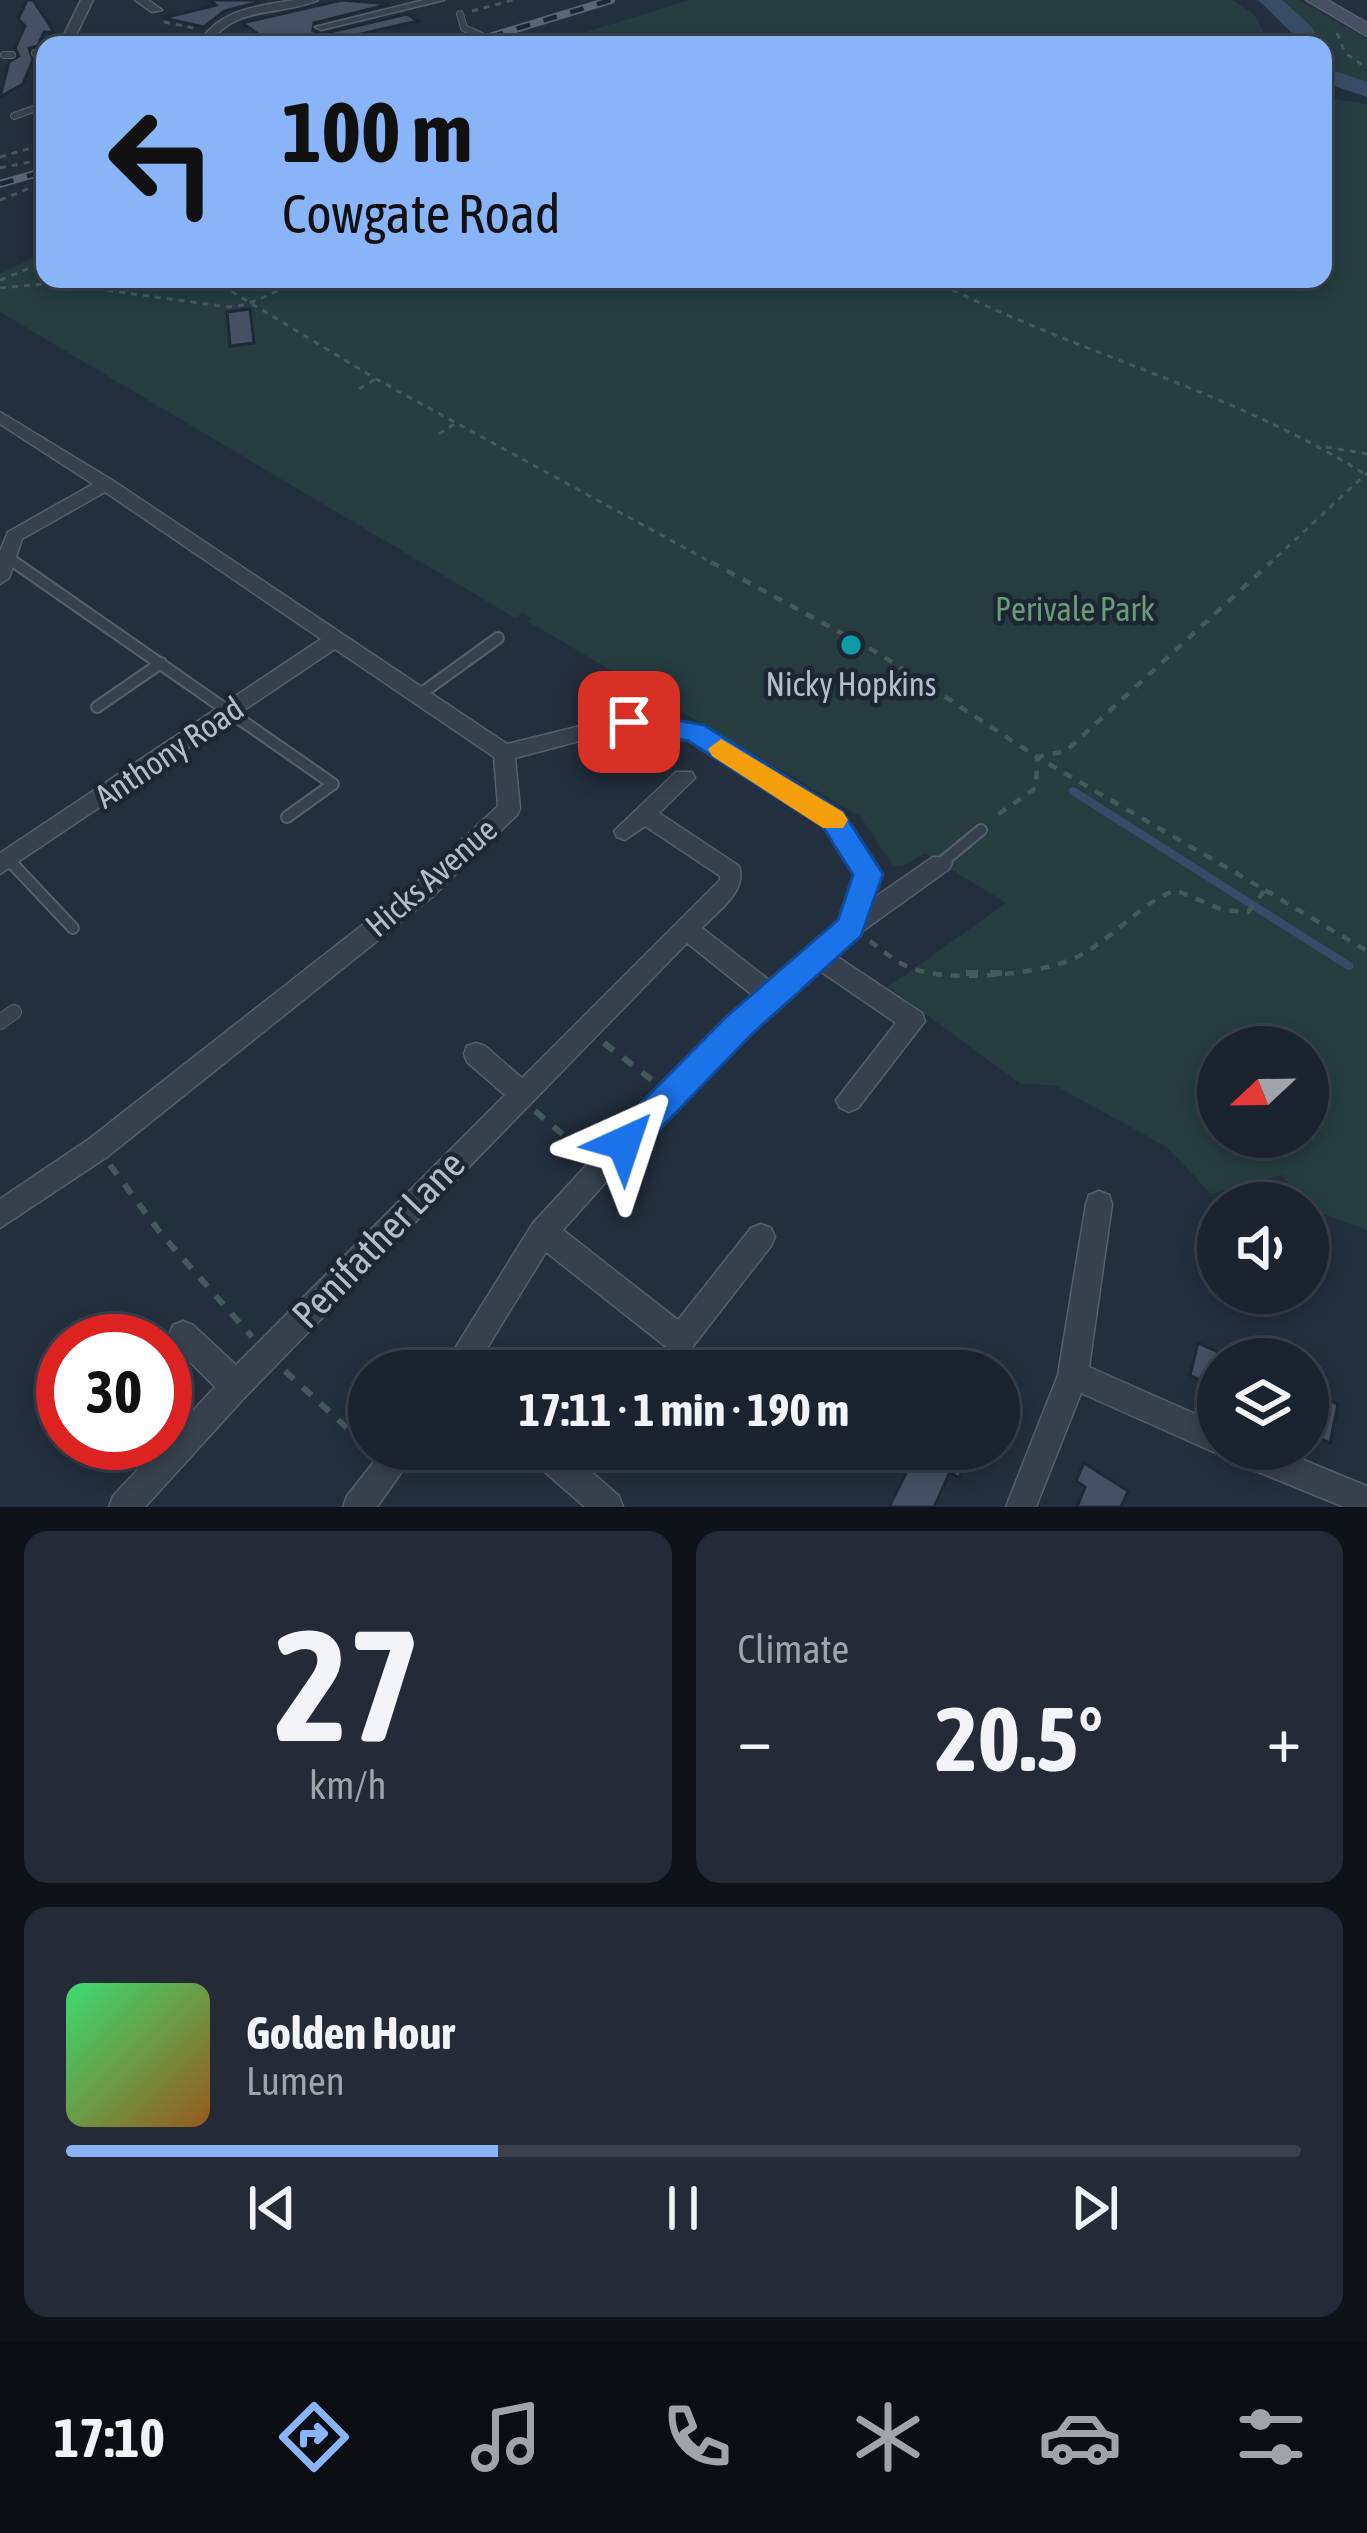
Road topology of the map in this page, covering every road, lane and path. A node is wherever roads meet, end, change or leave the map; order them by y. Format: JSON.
{"nodes":[{"id":1,"x":86,"y":0,"type":"edge"},
{"id":2,"x":141,"y":0,"type":"edge"},
{"id":3,"x":312,"y":0,"type":"edge"},
{"id":4,"x":438,"y":0,"type":"edge"},
{"id":5,"x":513,"y":0,"type":"edge"},
{"id":6,"x":1315,"y":0,"type":"edge"},
{"id":7,"x":156,"y":10,"type":"joint"},
{"id":8,"x":460,"y":14,"type":"junction"},
{"id":9,"x":1364,"y":26,"type":"edge"},
{"id":10,"x":321,"y":27,"type":"dead end"},
{"id":11,"x":1333,"y":27,"type":"dead end"},
{"id":12,"x":212,"y":30,"type":"junction"},
{"id":13,"x":68,"y":36,"type":"edge"},
{"id":14,"x":209,"y":36,"type":"edge"},
{"id":15,"x":481,"y":36,"type":"edge"},
{"id":16,"x":1367,"y":68,"type":"edge"},
{"id":17,"x":36,"y":108,"type":"edge"},
{"id":18,"x":14,"y":116,"type":"dead end"},
{"id":19,"x":36,"y":147,"type":"edge"},
{"id":20,"x":0,"y":157,"type":"edge"},
{"id":21,"x":36,"y":161,"type":"edge"},
{"id":22,"x":0,"y":168,"type":"edge"},
{"id":23,"x":36,"y":186,"type":"edge"},
{"id":24,"x":0,"y":200,"type":"edge"},
{"id":25,"x":36,"y":266,"type":"edge"},
{"id":26,"x":0,"y":280,"type":"edge"},
{"id":27,"x":36,"y":285,"type":"edge"},
{"id":28,"x":0,"y":288,"type":"edge"},
{"id":29,"x":90,"y":288,"type":"edge"},
{"id":30,"x":226,"y":288,"type":"edge"},
{"id":31,"x":280,"y":288,"type":"edge"},
{"id":32,"x":948,"y":288,"type":"edge"},
{"id":33,"x":255,"y":305,"type":"junction"},
{"id":34,"x":376,"y":380,"type":"junction"},
{"id":35,"x":359,"y":389,"type":"dead end"},
{"id":36,"x":0,"y":417,"type":"edge"},
{"id":37,"x":456,"y":423,"type":"junction"},
{"id":38,"x":439,"y":434,"type":"dead end"},
{"id":39,"x":1320,"y":446,"type":"junction"},
{"id":40,"x":1367,"y":454,"type":"edge"},
{"id":41,"x":1365,"y":473,"type":"edge"},
{"id":42,"x":106,"y":484,"type":"junction"},
{"id":43,"x":7,"y":534,"type":"edge"},
{"id":44,"x":6,"y":556,"type":"junction"},
{"id":45,"x":0,"y":578,"type":"edge"},
{"id":46,"x":337,"y":638,"type":"junction"},
{"id":47,"x":498,"y":638,"type":"dead end"},
{"id":48,"x":161,"y":663,"type":"junction"},
{"id":49,"x":419,"y":695,"type":"junction"},
{"id":50,"x":97,"y":707,"type":"dead end"},
{"id":51,"x":232,"y":711,"type":"junction"},
{"id":52,"x":504,"y":753,"type":"junction"},
{"id":53,"x":1037,"y":757,"type":"junction"},
{"id":54,"x":684,"y":778,"type":"dead end"},
{"id":55,"x":287,"y":817,"type":"dead end"},
{"id":56,"x":981,"y":830,"type":"joint"},
{"id":57,"x":3,"y":861,"type":"edge"},
{"id":58,"x":940,"y":863,"type":"joint"},
{"id":59,"x":1265,"y":890,"type":"junction"},
{"id":60,"x":73,"y":928,"type":"dead end"},
{"id":61,"x":850,"y":928,"type":"junction"},
{"id":62,"x":686,"y":929,"type":"junction"},
{"id":63,"x":1367,"y":951,"type":"edge"},
{"id":64,"x":817,"y":956,"type":"junction"},
{"id":65,"x":771,"y":996,"type":"junction"},
{"id":66,"x":14,"y":1012,"type":"dead end"},
{"id":67,"x":0,"y":1022,"type":"edge"},
{"id":68,"x":586,"y":1028,"type":"junction"},
{"id":69,"x":476,"y":1054,"type":"dead end"},
{"id":70,"x":521,"y":1093,"type":"junction"},
{"id":71,"x":669,"y":1094,"type":"junction"},
{"id":72,"x":848,"y":1100,"type":"dead end"},
{"id":73,"x":98,"y":1148,"type":"junction"},
{"id":74,"x":602,"y":1168,"type":"junction"},
{"id":75,"x":1099,"y":1204,"type":"dead end"},
{"id":76,"x":0,"y":1215,"type":"edge"},
{"id":77,"x":543,"y":1232,"type":"junction"},
{"id":78,"x":761,"y":1237,"type":"dead end"},
{"id":79,"x":192,"y":1344,"type":"edge"},
{"id":80,"x":468,"y":1350,"type":"edge"},
{"id":81,"x":267,"y":1354,"type":"junction"},
{"id":82,"x":1073,"y":1375,"type":"junction"},
{"id":83,"x":236,"y":1387,"type":"junction"},
{"id":84,"x":348,"y":1429,"type":"edge"},
{"id":85,"x":1197,"y":1430,"type":"edge"},
{"id":86,"x":387,"y":1470,"type":"edge"},
{"id":87,"x":566,"y":1470,"type":"edge"},
{"id":88,"x":1290,"y":1470,"type":"edge"},
{"id":89,"x":1367,"y":1502,"type":"edge"},
{"id":90,"x":124,"y":1507,"type":"edge"},
{"id":91,"x":358,"y":1507,"type":"edge"},
{"id":92,"x":608,"y":1507,"type":"edge"},
{"id":93,"x":1021,"y":1507,"type":"edge"}],
"edges":[{"from":1,"to":13,"type":"street"},
{"from":2,"to":7,"type":"street"},
{"from":3,"to":12,"type":"street"},
{"from":4,"to":8,"type":"street"},
{"from":4,"to":10,"type":"street"},
{"from":5,"to":8,"type":"path"},
{"from":6,"to":9,"type":"main road"},
{"from":7,"to":12,"type":"path"},
{"from":8,"to":15,"type":"lane"},
{"from":11,"to":16,"type":"path"},
{"from":12,"to":14,"type":"street"},
{"from":17,"to":18,"type":"lane"},
{"from":19,"to":20,"type":"path"},
{"from":21,"to":22,"type":"path"},
{"from":23,"to":24,"type":"path"},
{"from":25,"to":26,"type":"path"},
{"from":27,"to":28,"type":"path"},
{"from":29,"to":33,"type":"path"},
{"from":30,"to":33,"type":"path"},
{"from":31,"to":33,"type":"path"},
{"from":32,"to":39,"type":"path"},
{"from":33,"to":34,"type":"path"},
{"from":34,"to":35,"type":"path"},
{"from":34,"to":37,"type":"path"},
{"from":36,"to":42,"type":"street"},
{"from":37,"to":38,"type":"path"},
{"from":37,"to":53,"type":"path"},
{"from":39,"to":40,"type":"path"},
{"from":39,"to":41,"type":"path"},
{"from":41,"to":53,"type":"path"},
{"from":42,"to":43,"type":"street"},
{"from":42,"to":46,"type":"street"},
{"from":43,"to":44,"type":"street"},
{"from":44,"to":45,"type":"street"},
{"from":44,"to":48,"type":"lane"},
{"from":46,"to":49,"type":"street"},
{"from":46,"to":51,"type":"street","name":"Anthony Road"},
{"from":47,"to":49,"type":"lane"},
{"from":48,"to":50,"type":"lane"},
{"from":48,"to":51,"type":"lane"},
{"from":49,"to":52,"type":"street"},
{"from":51,"to":55,"type":"lane"},
{"from":51,"to":57,"type":"street","name":"Anthony Road"},
{"from":52,"to":61,"type":"street"},
{"from":52,"to":73,"type":"street","name":"Hicks Avenue"},
{"from":53,"to":56,"type":"path"},
{"from":53,"to":59,"type":"path"},
{"from":54,"to":62,"type":"street","name":"Penifather Lane"},
{"from":56,"to":58,"type":"lane"},
{"from":57,"to":60,"type":"lane"},
{"from":58,"to":61,"type":"street"},
{"from":59,"to":61,"type":"path"},
{"from":59,"to":63,"type":"path"},
{"from":61,"to":64,"type":"street"},
{"from":62,"to":65,"type":"street"},
{"from":62,"to":68,"type":"street","name":"Penifather Lane"},
{"from":64,"to":65,"type":"street"},
{"from":64,"to":72,"type":"street"},
{"from":65,"to":71,"type":"street"},
{"from":66,"to":67,"type":"lane"},
{"from":68,"to":70,"type":"street","name":"Penifather Lane"},
{"from":68,"to":71,"type":"path"},
{"from":69,"to":70,"type":"street"},
{"from":70,"to":74,"type":"path"},
{"from":70,"to":81,"type":"street","name":"Penifather Lane"},
{"from":71,"to":74,"type":"street"},
{"from":73,"to":76,"type":"street","name":"Hicks Avenue"},
{"from":73,"to":81,"type":"path"},
{"from":74,"to":77,"type":"street"},
{"from":75,"to":82,"type":"street"},
{"from":77,"to":78,"type":"street"},
{"from":77,"to":80,"type":"street"},
{"from":79,"to":83,"type":"street"},
{"from":81,"to":83,"type":"street","name":"Penifather Lane"},
{"from":81,"to":84,"type":"path"},
{"from":82,"to":85,"type":"street"},
{"from":82,"to":93,"type":"street"},
{"from":83,"to":90,"type":"street","name":"Penifather Lane"},
{"from":86,"to":91,"type":"street"},
{"from":87,"to":92,"type":"street"},
{"from":88,"to":89,"type":"street"}]}
